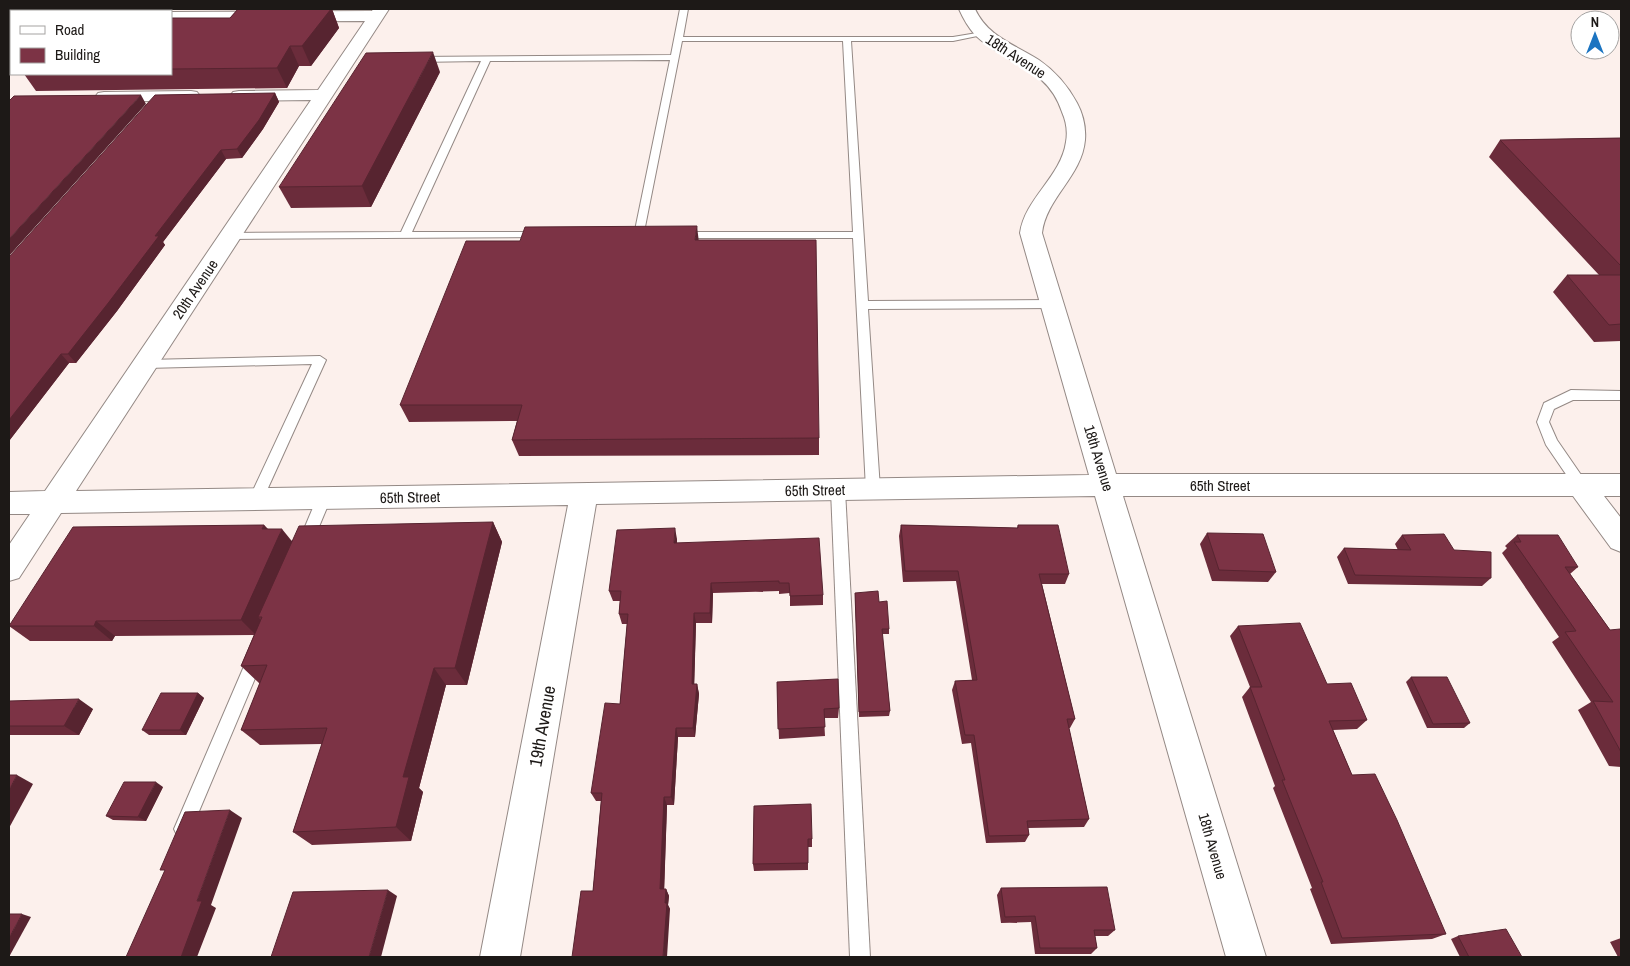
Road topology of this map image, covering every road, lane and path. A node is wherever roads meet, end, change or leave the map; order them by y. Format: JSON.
{"nodes":[{"id":1,"x":684,"y":9,"type":"edge"},
{"id":2,"x":967,"y":9,"type":"edge"},
{"id":3,"x":378,"y":13,"type":"edge"},
{"id":4,"x":172,"y":17,"type":"edge"},
{"id":5,"x":983,"y":34,"type":"junction"},
{"id":6,"x":677,"y":39,"type":"junction"},
{"id":7,"x":847,"y":39,"type":"junction"},
{"id":8,"x":674,"y":57,"type":"junction"},
{"id":9,"x":487,"y":58,"type":"junction"},
{"id":10,"x":408,"y":59,"type":"edge"},
{"id":11,"x":325,"y":95,"type":"junction"},
{"id":12,"x":91,"y":97,"type":"edge"},
{"id":13,"x":405,"y":235,"type":"junction"},
{"id":14,"x":551,"y":235,"type":"edge"},
{"id":15,"x":639,"y":235,"type":"edge"},
{"id":16,"x":668,"y":235,"type":"edge"},
{"id":17,"x":858,"y":235,"type":"junction"},
{"id":18,"x":231,"y":236,"type":"junction"},
{"id":19,"x":1052,"y":304,"type":"junction"},
{"id":20,"x":862,"y":305,"type":"junction"},
{"id":21,"x":146,"y":364,"type":"junction"},
{"id":22,"x":1621,"y":395,"type":"edge"},
{"id":23,"x":1108,"y":485,"type":"junction"},
{"id":24,"x":1581,"y":485,"type":"junction"},
{"id":25,"x":1621,"y":485,"type":"edge"},
{"id":26,"x":873,"y":489,"type":"junction"},
{"id":27,"x":838,"y":490,"type":"junction"},
{"id":28,"x":584,"y":494,"type":"junction"},
{"id":29,"x":324,"y":498,"type":"junction"},
{"id":30,"x":256,"y":499,"type":"junction"},
{"id":31,"x":53,"y":502,"type":"junction"},
{"id":32,"x":9,"y":503,"type":"edge"},
{"id":33,"x":1621,"y":540,"type":"edge"},
{"id":34,"x":300,"y":553,"type":"edge"},
{"id":35,"x":9,"y":569,"type":"edge"},
{"id":36,"x":261,"y":645,"type":"edge"},
{"id":37,"x":175,"y":847,"type":"edge"},
{"id":38,"x":500,"y":957,"type":"edge"},
{"id":39,"x":860,"y":957,"type":"edge"},
{"id":40,"x":1246,"y":957,"type":"edge"}],
"edges":[{"from":1,"to":6,"type":"lane"},
{"from":2,"to":5,"type":"street","name":"18th Avenue"},
{"from":3,"to":4,"type":"street"},
{"from":3,"to":11,"type":"street","name":"20th Avenue"},
{"from":5,"to":7,"type":"lane"},
{"from":5,"to":19,"type":"street","name":"18th Avenue"},
{"from":6,"to":7,"type":"lane"},
{"from":6,"to":8,"type":"lane"},
{"from":7,"to":17,"type":"lane"},
{"from":8,"to":9,"type":"lane"},
{"from":8,"to":15,"type":"lane"},
{"from":9,"to":10,"type":"lane"},
{"from":9,"to":13,"type":"lane"},
{"from":11,"to":12,"type":"street"},
{"from":11,"to":18,"type":"street","name":"20th Avenue"},
{"from":13,"to":14,"type":"lane"},
{"from":13,"to":18,"type":"lane"},
{"from":16,"to":17,"type":"lane"},
{"from":17,"to":20,"type":"lane"},
{"from":18,"to":21,"type":"street","name":"20th Avenue"},
{"from":19,"to":20,"type":"lane"},
{"from":19,"to":23,"type":"street","name":"18th Avenue"},
{"from":20,"to":26,"type":"lane"},
{"from":21,"to":30,"type":"lane"},
{"from":21,"to":31,"type":"street","name":"20th Avenue"},
{"from":22,"to":24,"type":"lane"},
{"from":23,"to":24,"type":"street","name":"65th Street"},
{"from":23,"to":26,"type":"street","name":"65th Street"},
{"from":23,"to":40,"type":"street","name":"18th Avenue"},
{"from":24,"to":25,"type":"street","name":"65th Street"},
{"from":24,"to":33,"type":"street"},
{"from":26,"to":27,"type":"street","name":"65th Street"},
{"from":27,"to":28,"type":"street","name":"65th Street"},
{"from":27,"to":39,"type":"lane"},
{"from":28,"to":29,"type":"street","name":"65th Street"},
{"from":28,"to":38,"type":"street","name":"19th Avenue"},
{"from":29,"to":30,"type":"street","name":"65th Street"},
{"from":29,"to":34,"type":"lane"},
{"from":30,"to":31,"type":"street","name":"65th Street"},
{"from":31,"to":32,"type":"street","name":"65th Street"},
{"from":31,"to":35,"type":"street","name":"20th Avenue"},
{"from":36,"to":37,"type":"lane"}]}
